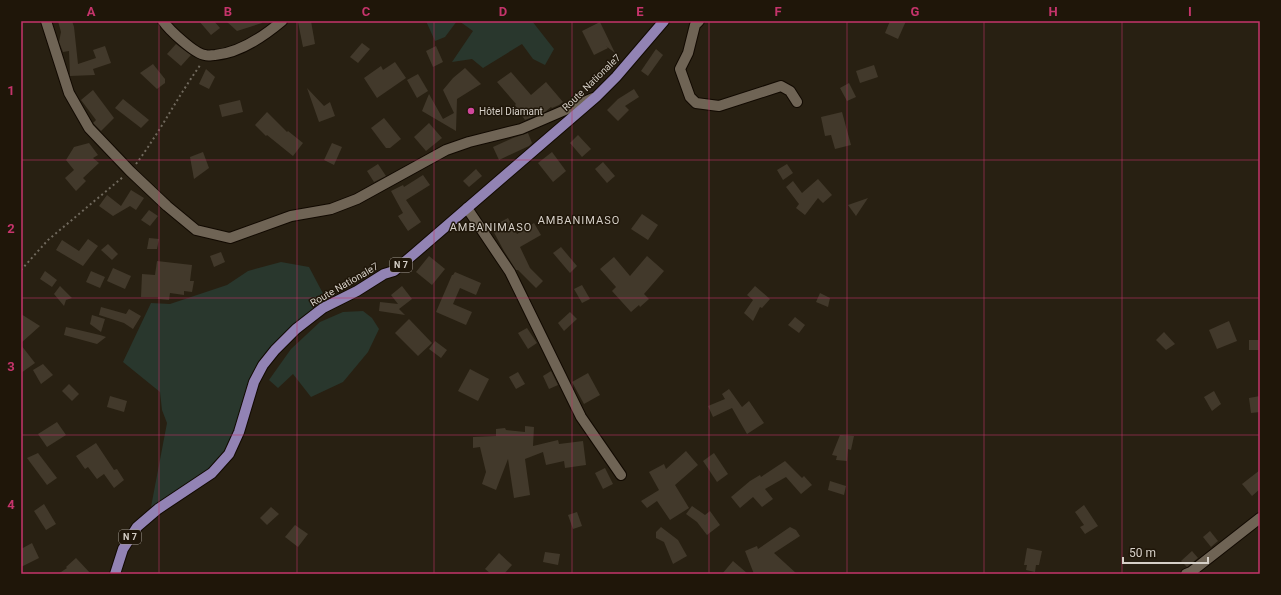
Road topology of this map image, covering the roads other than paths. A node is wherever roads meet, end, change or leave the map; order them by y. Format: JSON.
{"nodes":[{"id":1,"x":46,"y":21,"type":"edge"},
{"id":2,"x":163,"y":21,"type":"edge"},
{"id":3,"x":282,"y":21,"type":"edge"},
{"id":4,"x":664,"y":21,"type":"edge"},
{"id":5,"x":699,"y":21,"type":"edge"},
{"id":6,"x":596,"y":97,"type":"junction"},
{"id":7,"x":797,"y":102,"type":"dead end"},
{"id":8,"x":468,"y":208,"type":"junction"},
{"id":9,"x":620,"y":475,"type":"dead end"},
{"id":10,"x":1260,"y":518,"type":"edge"},
{"id":11,"x":115,"y":574,"type":"edge"},
{"id":12,"x":1186,"y":574,"type":"edge"}],
"edges":[{"from":1,"to":6,"type":"street"},
{"from":2,"to":3,"type":"street"},
{"from":4,"to":6,"type":"main road","name":"Route Nationale7","number":"N 7"},
{"from":5,"to":7,"type":"street"},
{"from":6,"to":8,"type":"main road","name":"Route Nationale7","number":"N 7"},
{"from":8,"to":9,"type":"street"},
{"from":8,"to":11,"type":"main road","name":"Route Nationale7","number":"N 7"},
{"from":10,"to":12,"type":"street"}]}
